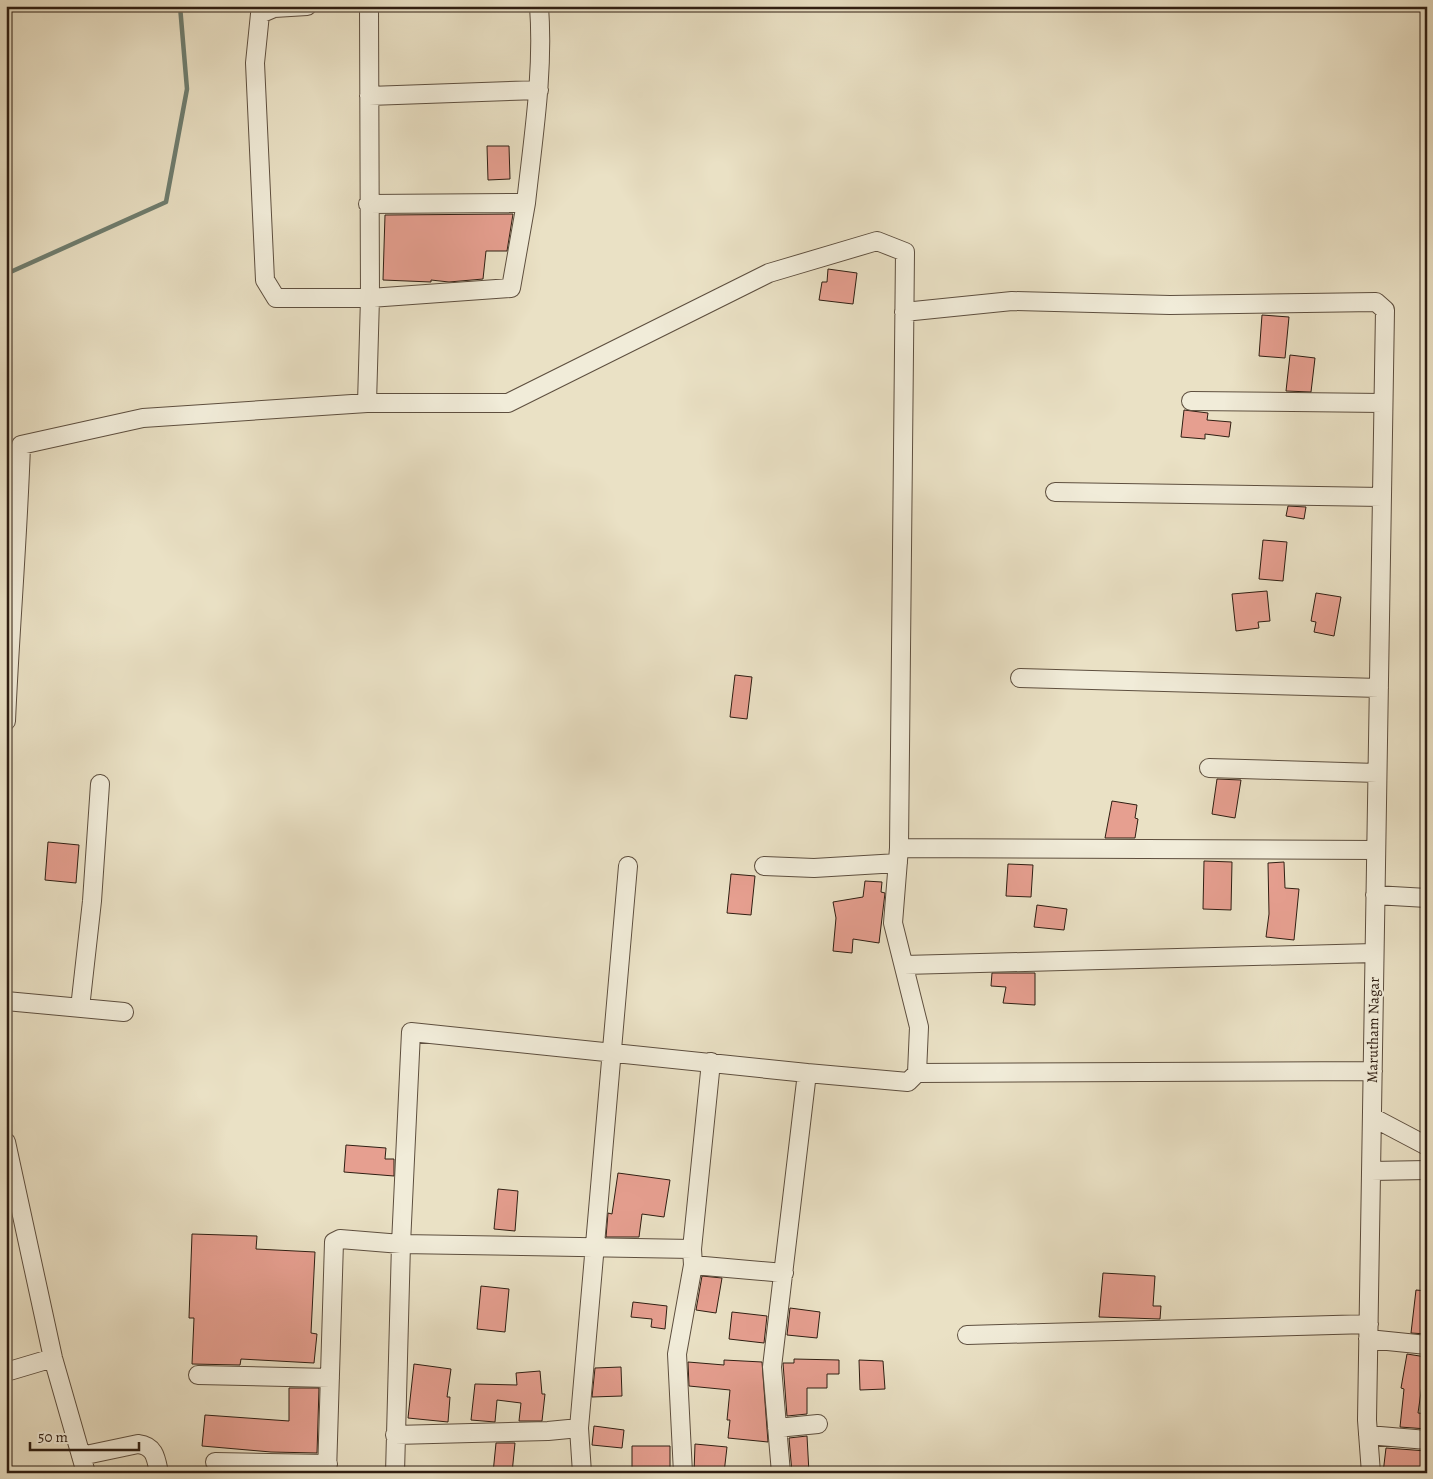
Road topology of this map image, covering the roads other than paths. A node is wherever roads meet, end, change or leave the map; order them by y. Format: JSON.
{"nodes":[{"id":1,"x":308,"y":6,"type":"edge"},
{"id":2,"x":369,"y":6,"type":"edge"},
{"id":3,"x":539,"y":6,"type":"edge"},
{"id":4,"x":539,"y":90,"type":"junction"},
{"id":5,"x":369,"y":96,"type":"junction"},
{"id":6,"x":526,"y":203,"type":"junction"},
{"id":7,"x":368,"y":204,"type":"junction"},
{"id":8,"x":370,"y":298,"type":"junction"},
{"id":9,"x":904,"y":312,"type":"junction"},
{"id":10,"x":1190,"y":401,"type":"dead end"},
{"id":11,"x":368,"y":403,"type":"junction"},
{"id":12,"x":1383,"y":403,"type":"junction"},
{"id":13,"x":1055,"y":492,"type":"dead end"},
{"id":14,"x":1382,"y":497,"type":"junction"},
{"id":15,"x":1020,"y":678,"type":"dead end"},
{"id":16,"x":1379,"y":688,"type":"junction"},
{"id":17,"x":6,"y":722,"type":"edge"},
{"id":18,"x":1209,"y":768,"type":"dead end"},
{"id":19,"x":1377,"y":773,"type":"junction"},
{"id":20,"x":100,"y":784,"type":"dead end"},
{"id":21,"x":1376,"y":850,"type":"junction"},
{"id":22,"x":898,"y":855,"type":"junction"},
{"id":23,"x":628,"y":866,"type":"dead end"},
{"id":24,"x":764,"y":866,"type":"dead end"},
{"id":25,"x":1375,"y":895,"type":"junction"},
{"id":26,"x":1427,"y":898,"type":"edge"},
{"id":27,"x":1374,"y":953,"type":"junction"},
{"id":28,"x":904,"y":965,"type":"junction"},
{"id":29,"x":6,"y":1001,"type":"edge"},
{"id":30,"x":80,"y":1008,"type":"junction"},
{"id":31,"x":124,"y":1012,"type":"dead end"},
{"id":32,"x":612,"y":1053,"type":"junction"},
{"id":33,"x":711,"y":1062,"type":"junction"},
{"id":34,"x":1372,"y":1071,"type":"junction"},
{"id":35,"x":807,"y":1073,"type":"junction"},
{"id":36,"x":917,"y":1073,"type":"junction"},
{"id":37,"x":1372,"y":1117,"type":"junction"},
{"id":38,"x":6,"y":1144,"type":"edge"},
{"id":39,"x":1427,"y":1146,"type":"edge"},
{"id":40,"x":1427,"y":1170,"type":"edge"},
{"id":41,"x":1371,"y":1171,"type":"junction"},
{"id":42,"x":401,"y":1244,"type":"junction"},
{"id":43,"x":596,"y":1248,"type":"junction"},
{"id":44,"x":692,"y":1257,"type":"junction"},
{"id":45,"x":784,"y":1273,"type":"junction"},
{"id":46,"x":1368,"y":1332,"type":"junction"},
{"id":47,"x":967,"y":1335,"type":"dead end"},
{"id":48,"x":1427,"y":1345,"type":"edge"},
{"id":49,"x":53,"y":1358,"type":"junction"},
{"id":50,"x":6,"y":1372,"type":"edge"},
{"id":51,"x":198,"y":1375,"type":"dead end"},
{"id":52,"x":330,"y":1378,"type":"junction"},
{"id":53,"x":818,"y":1424,"type":"dead end"},
{"id":54,"x":579,"y":1428,"type":"junction"},
{"id":55,"x":777,"y":1428,"type":"junction"},
{"id":56,"x":395,"y":1435,"type":"junction"},
{"id":57,"x":1368,"y":1435,"type":"junction"},
{"id":58,"x":1427,"y":1440,"type":"edge"},
{"id":59,"x":214,"y":1462,"type":"dead end"},
{"id":60,"x":84,"y":1464,"type":"edge"},
{"id":61,"x":328,"y":1469,"type":"edge"},
{"id":62,"x":159,"y":1473,"type":"edge"},
{"id":63,"x":395,"y":1473,"type":"edge"},
{"id":64,"x":582,"y":1473,"type":"edge"},
{"id":65,"x":683,"y":1473,"type":"edge"},
{"id":66,"x":781,"y":1473,"type":"edge"},
{"id":67,"x":1371,"y":1473,"type":"edge"}],
"edges":[{"from":1,"to":8,"type":"street"},
{"from":2,"to":5,"type":"street"},
{"from":3,"to":4,"type":"street"},
{"from":4,"to":5,"type":"street"},
{"from":4,"to":6,"type":"street"},
{"from":5,"to":7,"type":"street"},
{"from":6,"to":7,"type":"street"},
{"from":6,"to":8,"type":"street"},
{"from":7,"to":8,"type":"street"},
{"from":8,"to":11,"type":"street"},
{"from":9,"to":11,"type":"street"},
{"from":9,"to":12,"type":"street","name":"Marutham Nagar"},
{"from":9,"to":22,"type":"street"},
{"from":10,"to":12,"type":"street"},
{"from":11,"to":17,"type":"street"},
{"from":12,"to":14,"type":"street","name":"Marutham Nagar"},
{"from":13,"to":14,"type":"street"},
{"from":14,"to":16,"type":"street","name":"Marutham Nagar"},
{"from":15,"to":16,"type":"street"},
{"from":16,"to":19,"type":"street","name":"Marutham Nagar"},
{"from":18,"to":19,"type":"street"},
{"from":19,"to":21,"type":"street","name":"Marutham Nagar"},
{"from":20,"to":30,"type":"street"},
{"from":21,"to":22,"type":"street"},
{"from":21,"to":25,"type":"street","name":"Marutham Nagar"},
{"from":22,"to":24,"type":"street"},
{"from":22,"to":28,"type":"street"},
{"from":23,"to":32,"type":"street"},
{"from":25,"to":26,"type":"street"},
{"from":25,"to":27,"type":"street","name":"Marutham Nagar"},
{"from":27,"to":28,"type":"street"},
{"from":27,"to":34,"type":"street","name":"Marutham Nagar"},
{"from":28,"to":36,"type":"street"},
{"from":29,"to":30,"type":"street"},
{"from":30,"to":31,"type":"street"},
{"from":32,"to":33,"type":"street"},
{"from":32,"to":42,"type":"street"},
{"from":32,"to":43,"type":"street"},
{"from":33,"to":35,"type":"street"},
{"from":33,"to":44,"type":"street"},
{"from":34,"to":36,"type":"street"},
{"from":34,"to":37,"type":"street","name":"Marutham Nagar"},
{"from":35,"to":36,"type":"street"},
{"from":35,"to":45,"type":"street"},
{"from":37,"to":39,"type":"street"},
{"from":37,"to":41,"type":"street","name":"Marutham Nagar"},
{"from":38,"to":49,"type":"street"},
{"from":40,"to":41,"type":"street"},
{"from":41,"to":46,"type":"street","name":"Marutham Nagar"},
{"from":42,"to":43,"type":"street"},
{"from":42,"to":52,"type":"street"},
{"from":42,"to":56,"type":"street"},
{"from":43,"to":44,"type":"street"},
{"from":43,"to":54,"type":"street"},
{"from":44,"to":45,"type":"street"},
{"from":44,"to":65,"type":"street"},
{"from":45,"to":55,"type":"street"},
{"from":46,"to":47,"type":"street"},
{"from":46,"to":48,"type":"street"},
{"from":46,"to":57,"type":"street","name":"Marutham Nagar"},
{"from":49,"to":50,"type":"street"},
{"from":49,"to":60,"type":"street"},
{"from":51,"to":52,"type":"street"},
{"from":52,"to":61,"type":"street"},
{"from":53,"to":55,"type":"street"},
{"from":54,"to":56,"type":"street"},
{"from":54,"to":64,"type":"street"},
{"from":55,"to":66,"type":"street"},
{"from":56,"to":63,"type":"street"},
{"from":57,"to":58,"type":"street"},
{"from":57,"to":67,"type":"street","name":"Marutham Nagar"},
{"from":59,"to":61,"type":"street"},
{"from":60,"to":62,"type":"street"}]}
